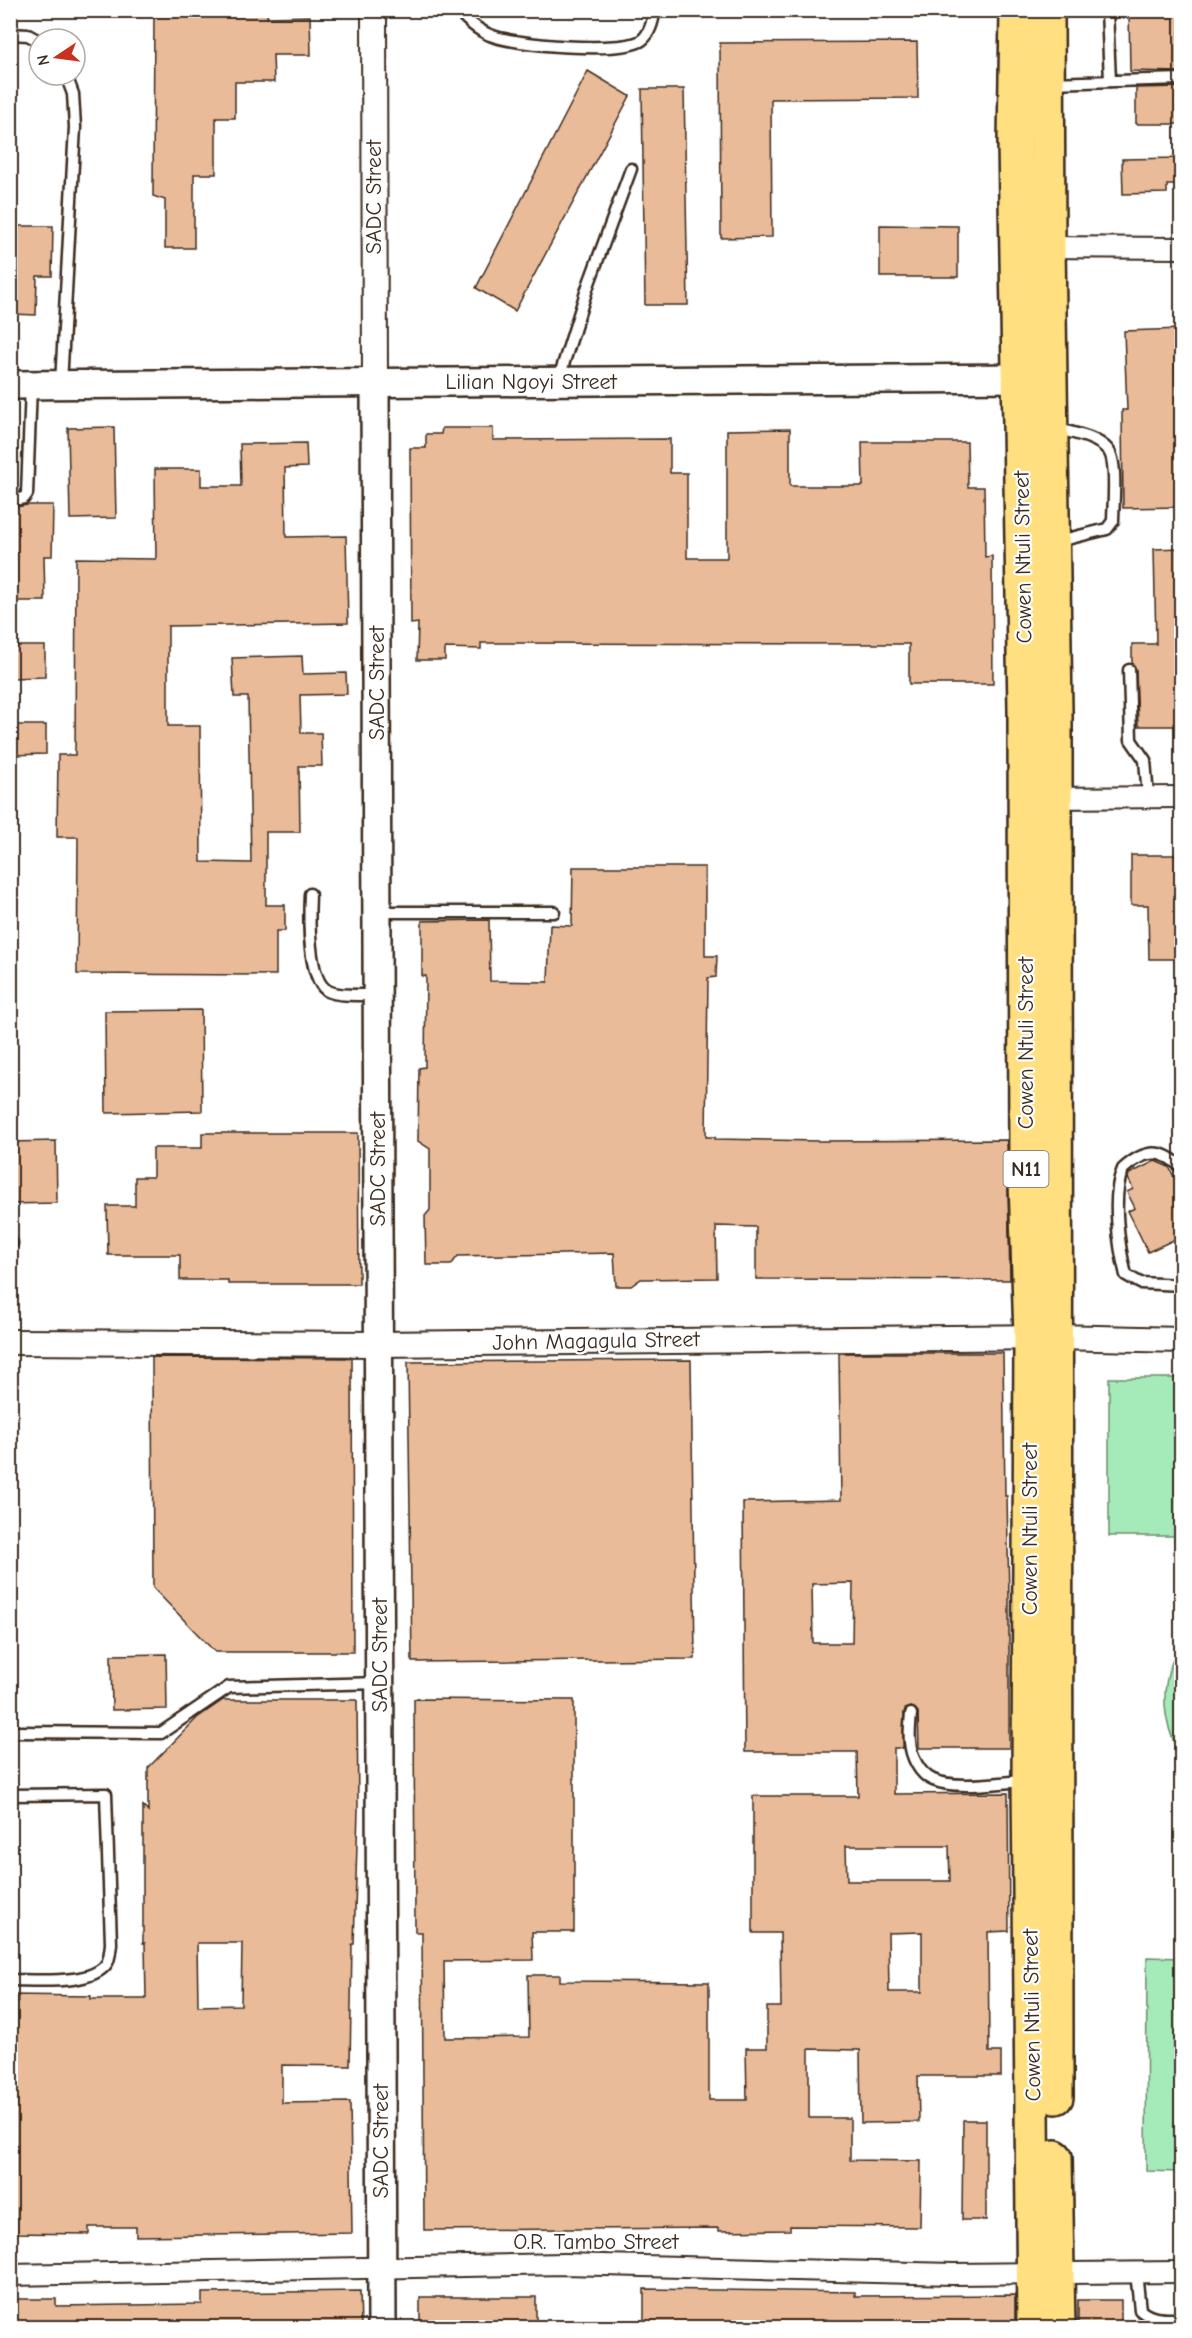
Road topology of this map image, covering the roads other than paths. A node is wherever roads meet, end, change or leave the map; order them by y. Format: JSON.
{"nodes":[{"id":1,"x":374,"y":10,"type":"edge"},
{"id":2,"x":457,"y":10,"type":"edge"},
{"id":3,"x":655,"y":10,"type":"edge"},
{"id":4,"x":1017,"y":10,"type":"edge"},
{"id":5,"x":1047,"y":10,"type":"edge"},
{"id":6,"x":1107,"y":10,"type":"edge"},
{"id":7,"x":10,"y":34,"type":"edge"},
{"id":8,"x":27,"y":35,"type":"edge"},
{"id":9,"x":1182,"y":79,"type":"edge"},
{"id":10,"x":1110,"y":81,"type":"junction"},
{"id":11,"x":1048,"y":84,"type":"junction"},
{"id":12,"x":71,"y":87,"type":"edge"},
{"id":13,"x":631,"y":169,"type":"dead end"},
{"id":14,"x":1033,"y":247,"type":"junction"},
{"id":15,"x":1182,"y":248,"type":"edge"},
{"id":16,"x":1036,"y":378,"type":"junction"},
{"id":17,"x":558,"y":381,"type":"junction"},
{"id":18,"x":375,"y":383,"type":"junction"},
{"id":19,"x":21,"y":385,"type":"edge"},
{"id":20,"x":61,"y":385,"type":"junction"},
{"id":21,"x":1052,"y":427,"type":"junction"},
{"id":22,"x":10,"y":501,"type":"edge"},
{"id":23,"x":1053,"y":543,"type":"junction"},
{"id":24,"x":1129,"y":670,"type":"dead end"},
{"id":25,"x":1148,"y":797,"type":"junction"},
{"id":26,"x":1182,"y":797,"type":"edge"},
{"id":27,"x":1039,"y":798,"type":"junction"},
{"id":28,"x":310,"y":894,"type":"dead end"},
{"id":29,"x":377,"y":912,"type":"junction"},
{"id":30,"x":554,"y":912,"type":"dead end"},
{"id":31,"x":378,"y":994,"type":"junction"},
{"id":32,"x":1182,"y":1168,"type":"edge"},
{"id":33,"x":1182,"y":1285,"type":"edge"},
{"id":34,"x":1043,"y":1337,"type":"junction"},
{"id":35,"x":1182,"y":1340,"type":"edge"},
{"id":36,"x":10,"y":1342,"type":"edge"},
{"id":37,"x":378,"y":1344,"type":"junction"},
{"id":38,"x":381,"y":1683,"type":"junction"},
{"id":39,"x":911,"y":1714,"type":"dead end"},
{"id":40,"x":10,"y":1732,"type":"edge"},
{"id":41,"x":1029,"y":1781,"type":"junction"},
{"id":42,"x":10,"y":1795,"type":"edge"},
{"id":43,"x":10,"y":1980,"type":"edge"},
{"id":44,"x":381,"y":2268,"type":"junction"},
{"id":45,"x":1182,"y":2271,"type":"edge"},
{"id":46,"x":1136,"y":2272,"type":"junction"},
{"id":47,"x":1045,"y":2273,"type":"junction"},
{"id":48,"x":10,"y":2275,"type":"edge"},
{"id":49,"x":1182,"y":2319,"type":"edge"},
{"id":50,"x":382,"y":2328,"type":"edge"},
{"id":51,"x":1034,"y":2328,"type":"edge"},
{"id":52,"x":1058,"y":2328,"type":"edge"}],
"edges":[{"from":1,"to":18,"type":"street","name":"SADC Street"},
{"from":2,"to":3,"type":"lane"},
{"from":4,"to":14,"type":"highway","name":"Cowen Ntuli Street","number":"N11"},
{"from":5,"to":11,"type":"highway","name":"Cowen Ntuli Street","number":"N11"},
{"from":6,"to":10,"type":"lane"},
{"from":7,"to":8,"type":"lane"},
{"from":9,"to":10,"type":"lane"},
{"from":10,"to":11,"type":"lane"},
{"from":11,"to":14,"type":"highway","name":"Cowen Ntuli Street","number":"N11"},
{"from":12,"to":20,"type":"lane"},
{"from":13,"to":17,"type":"lane"},
{"from":14,"to":15,"type":"street"},
{"from":14,"to":16,"type":"highway","name":"Cowen Ntuli Street","number":"N11"},
{"from":16,"to":17,"type":"main road","name":"Lilian Ngoyi Street"},
{"from":16,"to":21,"type":"highway","name":"Cowen Ntuli Street","number":"N11"},
{"from":16,"to":27,"type":"highway","name":"Cowen Ntuli Street","number":"N11"},
{"from":17,"to":18,"type":"main road","name":"Lilian Ngoyi Street"},
{"from":18,"to":20,"type":"main road","name":"Lilian Ngoyi Street"},
{"from":18,"to":29,"type":"main road","name":"SADC Street"},
{"from":19,"to":20,"type":"main road","name":"Lilian Ngoyi Street"},
{"from":19,"to":22,"type":"lane"},
{"from":21,"to":23,"type":"highway","name":"Cowen Ntuli Street","number":"N11"},
{"from":21,"to":23,"type":"lane"},
{"from":23,"to":27,"type":"highway","name":"Cowen Ntuli Street","number":"N11"},
{"from":24,"to":25,"type":"lane"},
{"from":25,"to":26,"type":"street"},
{"from":25,"to":27,"type":"street"},
{"from":27,"to":34,"type":"highway","name":"Cowen Ntuli Street","number":"N11"},
{"from":28,"to":31,"type":"lane"},
{"from":29,"to":30,"type":"lane"},
{"from":29,"to":31,"type":"main road","name":"SADC Street"},
{"from":31,"to":37,"type":"main road","name":"SADC Street"},
{"from":32,"to":33,"type":"lane"},
{"from":34,"to":35,"type":"street","name":"John Magagula Street"},
{"from":34,"to":37,"type":"street","name":"John Magagula Street"},
{"from":34,"to":41,"type":"highway","name":"Cowen Ntuli Street","number":"N11"},
{"from":34,"to":47,"type":"highway","name":"Cowen Ntuli Street","number":"N11"},
{"from":36,"to":37,"type":"street","name":"John Magagula Street"},
{"from":37,"to":38,"type":"main road","name":"SADC Street"},
{"from":38,"to":40,"type":"lane"},
{"from":38,"to":44,"type":"main road","name":"SADC Street"},
{"from":39,"to":41,"type":"lane"},
{"from":41,"to":47,"type":"highway","name":"Cowen Ntuli Street","number":"N11"},
{"from":42,"to":43,"type":"lane"},
{"from":44,"to":47,"type":"street","name":"O.R. Tambo Street"},
{"from":44,"to":48,"type":"street","name":"O.R. Tambo Street"},
{"from":44,"to":50,"type":"main road","name":"SADC Street"},
{"from":45,"to":46,"type":"street","name":"O.R. Tambo Street"},
{"from":46,"to":47,"type":"street","name":"O.R. Tambo Street"},
{"from":46,"to":49,"type":"lane"},
{"from":47,"to":51,"type":"highway","name":"Cowen Ntuli Street","number":"N11"},
{"from":47,"to":52,"type":"highway","name":"Cowen Ntuli Street","number":"N11"}]}
